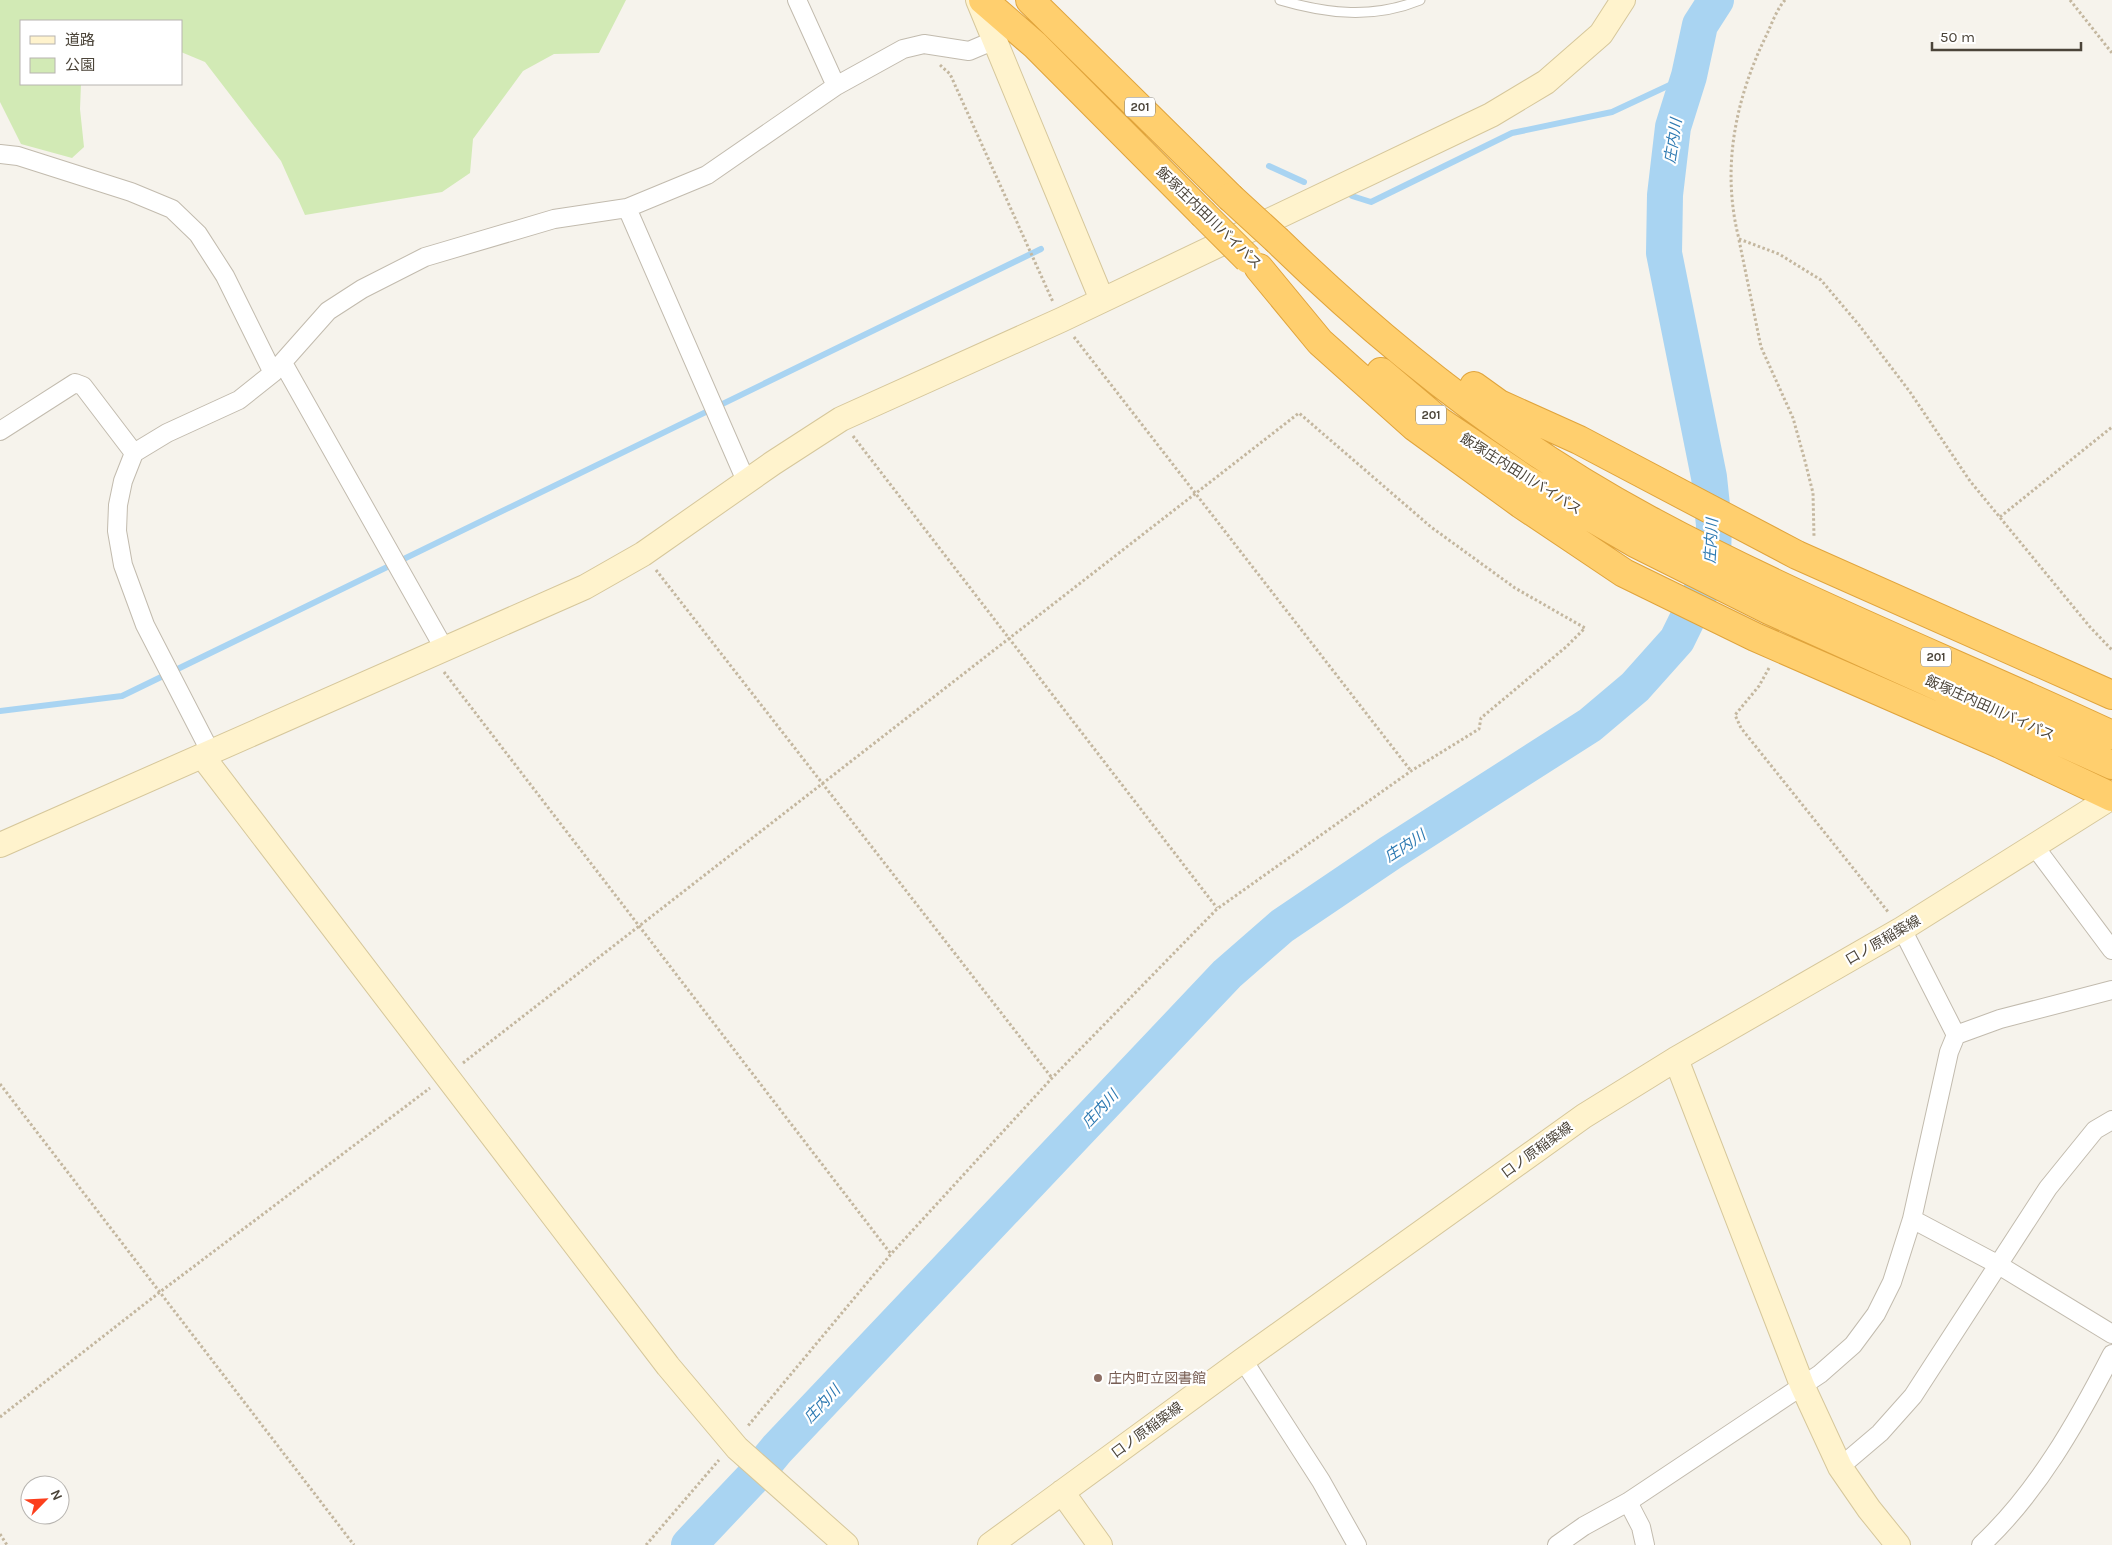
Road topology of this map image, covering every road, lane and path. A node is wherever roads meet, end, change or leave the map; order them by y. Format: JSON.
{"nodes":[{"id":1,"x":797,"y":0,"type":"edge"},
{"id":2,"x":978,"y":0,"type":"edge"},
{"id":3,"x":983,"y":0,"type":"edge"},
{"id":4,"x":1030,"y":0,"type":"edge"},
{"id":5,"x":1280,"y":0,"type":"edge"},
{"id":6,"x":1420,"y":0,"type":"edge"},
{"id":7,"x":1623,"y":0,"type":"edge"},
{"id":8,"x":1784,"y":0,"type":"edge"},
{"id":9,"x":2070,"y":0,"type":"edge"},
{"id":10,"x":995,"y":40,"type":"junction"},
{"id":11,"x":2112,"y":53,"type":"edge"},
{"id":12,"x":937,"y":63,"type":"dead end"},
{"id":13,"x":836,"y":86,"type":"junction"},
{"id":14,"x":0,"y":154,"type":"edge"},
{"id":15,"x":627,"y":208,"type":"junction"},
{"id":16,"x":1739,"y":239,"type":"junction"},
{"id":17,"x":1254,"y":263,"type":"junction"},
{"id":18,"x":1302,"y":264,"type":"junction"},
{"id":19,"x":1102,"y":300,"type":"junction"},
{"id":20,"x":1061,"y":320,"type":"junction"},
{"id":21,"x":278,"y":368,"type":"junction"},
{"id":22,"x":841,"y":420,"type":"junction"},
{"id":23,"x":2112,"y":427,"type":"edge"},
{"id":24,"x":0,"y":431,"type":"edge"},
{"id":25,"x":134,"y":453,"type":"junction"},
{"id":26,"x":746,"y":481,"type":"junction"},
{"id":27,"x":1195,"y":494,"type":"junction"},
{"id":28,"x":2000,"y":517,"type":"junction"},
{"id":29,"x":1642,"y":531,"type":"junction"},
{"id":30,"x":1806,"y":550,"type":"junction"},
{"id":31,"x":643,"y":554,"type":"junction"},
{"id":32,"x":1776,"y":598,"type":"junction"},
{"id":33,"x":1009,"y":638,"type":"junction"},
{"id":34,"x":2112,"y":650,"type":"edge"},
{"id":35,"x":438,"y":653,"type":"junction"},
{"id":36,"x":1772,"y":663,"type":"dead end"},
{"id":37,"x":2112,"y":695,"type":"edge"},
{"id":38,"x":2101,"y":730,"type":"edge"},
{"id":39,"x":207,"y":755,"type":"junction"},
{"id":40,"x":2112,"y":765,"type":"edge"},
{"id":41,"x":1411,"y":771,"type":"junction"},
{"id":42,"x":822,"y":784,"type":"junction"},
{"id":43,"x":2112,"y":797,"type":"edge"},
{"id":44,"x":0,"y":845,"type":"edge"},
{"id":45,"x":2035,"y":848,"type":"junction"},
{"id":46,"x":1217,"y":909,"type":"junction"},
{"id":47,"x":639,"y":927,"type":"junction"},
{"id":48,"x":1902,"y":929,"type":"junction"},
{"id":49,"x":2112,"y":950,"type":"edge"},
{"id":50,"x":2112,"y":990,"type":"edge"},
{"id":51,"x":1956,"y":1035,"type":"junction"},
{"id":52,"x":1676,"y":1059,"type":"junction"},
{"id":53,"x":447,"y":1076,"type":"junction"},
{"id":54,"x":1052,"y":1078,"type":"junction"},
{"id":55,"x":0,"y":1084,"type":"edge"},
{"id":56,"x":2112,"y":1120,"type":"edge"},
{"id":57,"x":1912,"y":1219,"type":"junction"},
{"id":58,"x":891,"y":1254,"type":"junction"},
{"id":59,"x":1998,"y":1264,"type":"junction"},
{"id":60,"x":160,"y":1292,"type":"junction"},
{"id":61,"x":2112,"y":1334,"type":"edge"},
{"id":62,"x":2112,"y":1354,"type":"edge"},
{"id":63,"x":1243,"y":1360,"type":"junction"},
{"id":64,"x":2106,"y":1383,"type":"edge"},
{"id":65,"x":1802,"y":1385,"type":"junction"},
{"id":66,"x":0,"y":1417,"type":"edge"},
{"id":67,"x":735,"y":1446,"type":"junction"},
{"id":68,"x":1840,"y":1467,"type":"junction"},
{"id":69,"x":1062,"y":1492,"type":"junction"},
{"id":70,"x":1628,"y":1502,"type":"junction"},
{"id":71,"x":0,"y":1534,"type":"edge"},
{"id":72,"x":7,"y":1545,"type":"edge"},
{"id":73,"x":354,"y":1545,"type":"edge"},
{"id":74,"x":646,"y":1545,"type":"edge"},
{"id":75,"x":846,"y":1545,"type":"edge"},
{"id":76,"x":990,"y":1545,"type":"edge"},
{"id":77,"x":1100,"y":1545,"type":"edge"},
{"id":78,"x":1357,"y":1545,"type":"edge"},
{"id":79,"x":1557,"y":1545,"type":"edge"},
{"id":80,"x":1645,"y":1545,"type":"edge"},
{"id":81,"x":1898,"y":1545,"type":"edge"},
{"id":82,"x":1981,"y":1545,"type":"edge"}],
"edges":[{"from":1,"to":13,"type":"street"},
{"from":2,"to":10,"type":"street"},
{"from":3,"to":17,"type":"highway","name":"飯塚庄内田川バイパス","number":"201","bridge":true},
{"from":4,"to":18,"type":"highway","name":"飯塚庄内田川バイパス","number":"201","bridge":true},
{"from":5,"to":6,"type":"lane"},
{"from":7,"to":19,"type":"street"},
{"from":8,"to":16,"type":"path"},
{"from":9,"to":11,"type":"path"},
{"from":10,"to":13,"type":"street"},
{"from":10,"to":19,"type":"street"},
{"from":12,"to":20,"type":"path"},
{"from":13,"to":15,"type":"street"},
{"from":14,"to":21,"type":"street"},
{"from":15,"to":21,"type":"street"},
{"from":15,"to":26,"type":"street"},
{"from":16,"to":28,"type":"path"},
{"from":16,"to":30,"type":"path"},
{"from":17,"to":29,"type":"highway","name":"飯塚庄内田川バイパス","number":"201"},
{"from":17,"to":43,"type":"highway"},
{"from":18,"to":29,"type":"highway","name":"飯塚庄内田川バイパス","number":"201"},
{"from":18,"to":30,"type":"highway"},
{"from":19,"to":20,"type":"street"},
{"from":20,"to":22,"type":"street"},
{"from":20,"to":27,"type":"path"},
{"from":21,"to":25,"type":"street"},
{"from":21,"to":35,"type":"street"},
{"from":22,"to":26,"type":"street"},
{"from":22,"to":33,"type":"path"},
{"from":23,"to":28,"type":"path"},
{"from":24,"to":25,"type":"street"},
{"from":25,"to":39,"type":"street"},
{"from":26,"to":31,"type":"street"},
{"from":27,"to":33,"type":"path"},
{"from":27,"to":41,"type":"path"},
{"from":27,"to":41,"type":"path"},
{"from":28,"to":34,"type":"path"},
{"from":29,"to":32,"type":"highway","name":"飯塚庄内田川バイパス","number":"201"},
{"from":30,"to":37,"type":"highway"},
{"from":31,"to":35,"type":"street"},
{"from":31,"to":42,"type":"path"},
{"from":32,"to":38,"type":"highway","name":"飯塚庄内田川バイパス","number":"201"},
{"from":32,"to":40,"type":"highway","name":"飯塚庄内田川バイパス","number":"201"},
{"from":33,"to":42,"type":"path"},
{"from":33,"to":46,"type":"path"},
{"from":35,"to":39,"type":"street"},
{"from":35,"to":47,"type":"path"},
{"from":36,"to":48,"type":"path"},
{"from":39,"to":44,"type":"street"},
{"from":39,"to":53,"type":"street"},
{"from":41,"to":46,"type":"path"},
{"from":42,"to":47,"type":"path"},
{"from":42,"to":54,"type":"path"},
{"from":43,"to":45,"type":"street","name":"口ノ原稲築線"},
{"from":45,"to":48,"type":"street","name":"口ノ原稲築線"},
{"from":45,"to":49,"type":"street"},
{"from":46,"to":54,"type":"path"},
{"from":47,"to":53,"type":"path"},
{"from":47,"to":58,"type":"path"},
{"from":48,"to":51,"type":"street"},
{"from":48,"to":52,"type":"street","name":"口ノ原稲築線"},
{"from":50,"to":51,"type":"street"},
{"from":51,"to":57,"type":"street"},
{"from":52,"to":63,"type":"street","name":"口ノ原稲築線"},
{"from":52,"to":65,"type":"street"},
{"from":53,"to":60,"type":"path"},
{"from":53,"to":67,"type":"street"},
{"from":54,"to":58,"type":"path"},
{"from":55,"to":60,"type":"path"},
{"from":56,"to":59,"type":"street"},
{"from":57,"to":59,"type":"street"},
{"from":57,"to":65,"type":"street"},
{"from":58,"to":67,"type":"path"},
{"from":59,"to":61,"type":"street"},
{"from":59,"to":68,"type":"street"},
{"from":60,"to":66,"type":"path"},
{"from":60,"to":73,"type":"path"},
{"from":62,"to":64,"type":"street"},
{"from":63,"to":69,"type":"street","name":"口ノ原稲築線"},
{"from":63,"to":78,"type":"street"},
{"from":64,"to":82,"type":"street"},
{"from":65,"to":68,"type":"street"},
{"from":65,"to":70,"type":"street"},
{"from":67,"to":74,"type":"path"},
{"from":67,"to":75,"type":"street"},
{"from":68,"to":81,"type":"street"},
{"from":69,"to":76,"type":"street","name":"口ノ原稲築線"},
{"from":69,"to":77,"type":"street"},
{"from":70,"to":79,"type":"street"},
{"from":70,"to":80,"type":"street"},
{"from":71,"to":72,"type":"path"}]}
